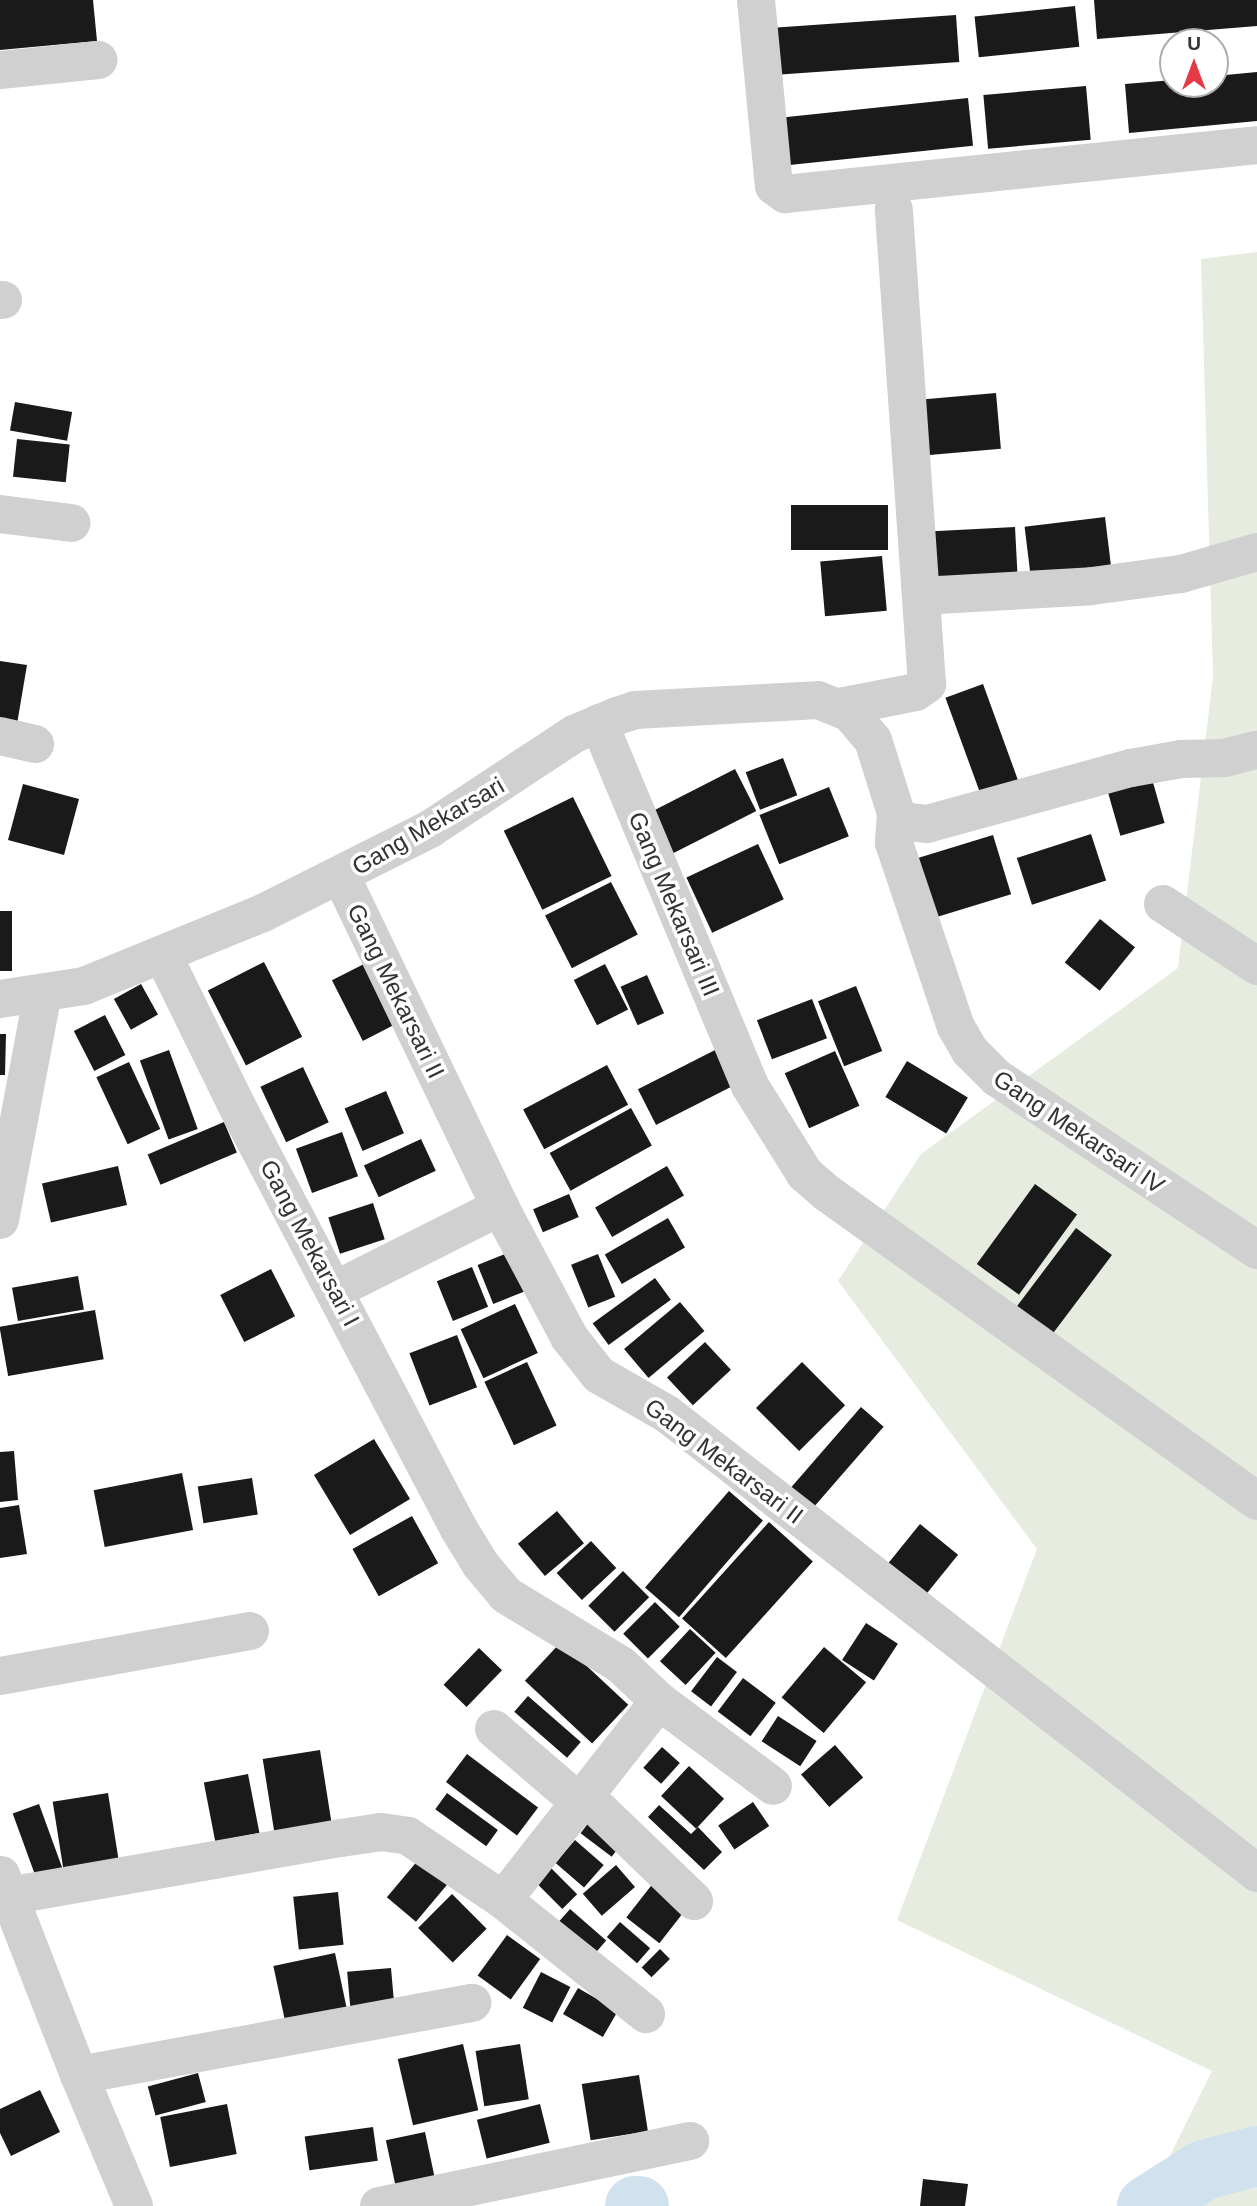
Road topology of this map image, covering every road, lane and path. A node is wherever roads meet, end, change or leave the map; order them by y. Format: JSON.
{"nodes":[{"id":1,"x":756,"y":0,"type":"edge"},
{"id":2,"x":98,"y":60,"type":"dead end"},
{"id":3,"x":0,"y":70,"type":"edge"},
{"id":4,"x":1257,"y":145,"type":"edge"},
{"id":5,"x":894,"y":209,"type":"dead end"},
{"id":6,"x":0,"y":514,"type":"edge"},
{"id":7,"x":71,"y":523,"type":"dead end"},
{"id":8,"x":1257,"y":552,"type":"edge"},
{"id":9,"x":921,"y":596,"type":"junction"},
{"id":10,"x":823,"y":703,"type":"junction"},
{"id":11,"x":599,"y":723,"type":"junction"},
{"id":12,"x":1257,"y":750,"type":"edge"},
{"id":13,"x":897,"y":820,"type":"junction"},
{"id":14,"x":341,"y":876,"type":"junction"},
{"id":15,"x":1163,"y":904,"type":"dead end"},
{"id":16,"x":163,"y":955,"type":"junction"},
{"id":17,"x":1257,"y":966,"type":"edge"},
{"id":18,"x":49,"y":993,"type":"junction"},
{"id":19,"x":0,"y":999,"type":"edge"},
{"id":20,"x":500,"y":1207,"type":"junction"},
{"id":21,"x":0,"y":1220,"type":"edge"},
{"id":22,"x":1257,"y":1250,"type":"edge"},
{"id":23,"x":335,"y":1290,"type":"junction"},
{"id":24,"x":1257,"y":1501,"type":"edge"},
{"id":25,"x":250,"y":1631,"type":"dead end"},
{"id":26,"x":0,"y":1676,"type":"edge"},
{"id":27,"x":659,"y":1701,"type":"junction"},
{"id":28,"x":494,"y":1729,"type":"dead end"},
{"id":29,"x":773,"y":1786,"type":"dead end"},
{"id":30,"x":583,"y":1800,"type":"junction"},
{"id":31,"x":1257,"y":1873,"type":"edge"},
{"id":32,"x":3,"y":1890,"type":"edge"},
{"id":33,"x":503,"y":1900,"type":"junction"},
{"id":34,"x":694,"y":1901,"type":"dead end"},
{"id":35,"x":472,"y":2003,"type":"dead end"},
{"id":36,"x":646,"y":2014,"type":"dead end"},
{"id":37,"x":79,"y":2075,"type":"junction"},
{"id":38,"x":690,"y":2141,"type":"dead end"},
{"id":39,"x":134,"y":2206,"type":"edge"},
{"id":40,"x":379,"y":2206,"type":"edge"}],
"edges":[{"from":1,"to":4,"type":"street"},
{"from":2,"to":3,"type":"street"},
{"from":5,"to":9,"type":"street"},
{"from":6,"to":7,"type":"street"},
{"from":8,"to":9,"type":"street"},
{"from":9,"to":10,"type":"street","name":"Gang Mekarsari"},
{"from":10,"to":11,"type":"street","name":"Gang Mekarsari"},
{"from":10,"to":13,"type":"street","name":"Gang Mekarsari IV"},
{"from":11,"to":14,"type":"street","name":"Gang Mekarsari"},
{"from":11,"to":24,"type":"street","name":"Gang Mekarsari III"},
{"from":12,"to":13,"type":"street"},
{"from":13,"to":22,"type":"street","name":"Gang Mekarsari IV"},
{"from":14,"to":16,"type":"street","name":"Gang Mekarsari"},
{"from":14,"to":20,"type":"street","name":"Gang Mekarsari II"},
{"from":15,"to":17,"type":"street"},
{"from":16,"to":18,"type":"street","name":"Gang Mekarsari"},
{"from":16,"to":23,"type":"street","name":"Gang Mekarsari I"},
{"from":18,"to":19,"type":"street","name":"Gang Mekarsari"},
{"from":18,"to":21,"type":"street"},
{"from":20,"to":23,"type":"street"},
{"from":20,"to":31,"type":"street","name":"Gang Mekarsari II"},
{"from":23,"to":27,"type":"street","name":"Gang Mekarsari I"},
{"from":25,"to":26,"type":"street"},
{"from":27,"to":29,"type":"street","name":"Gang Mekarsari I"},
{"from":27,"to":30,"type":"street"},
{"from":28,"to":30,"type":"street"},
{"from":30,"to":33,"type":"street"},
{"from":30,"to":34,"type":"street"},
{"from":32,"to":33,"type":"street"},
{"from":32,"to":37,"type":"street"},
{"from":33,"to":36,"type":"street"},
{"from":35,"to":37,"type":"street"},
{"from":37,"to":39,"type":"street"},
{"from":38,"to":40,"type":"street"}]}
